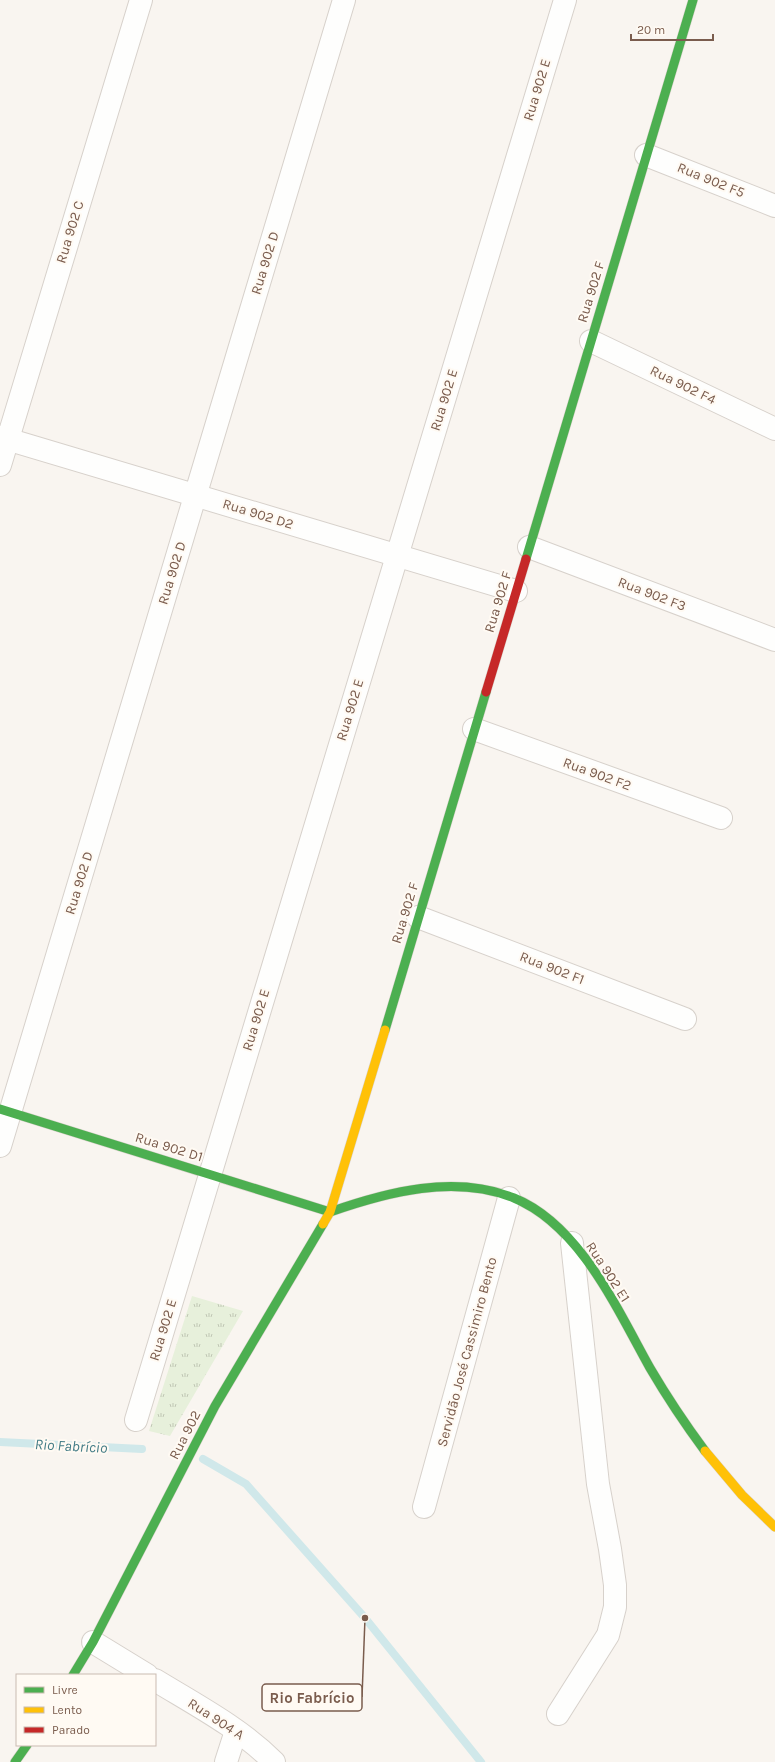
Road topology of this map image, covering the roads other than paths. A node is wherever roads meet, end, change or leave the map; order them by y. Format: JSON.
{"nodes":[{"id":1,"x":141,"y":0,"type":"edge"},
{"id":2,"x":344,"y":0,"type":"edge"},
{"id":3,"x":564,"y":0,"type":"edge"},
{"id":4,"x":692,"y":0,"type":"edge"},
{"id":5,"x":646,"y":155,"type":"junction"},
{"id":6,"x":775,"y":206,"type":"edge"},
{"id":7,"x":591,"y":341,"type":"junction"},
{"id":8,"x":775,"y":429,"type":"edge"},
{"id":9,"x":4,"y":438,"type":"edge"},
{"id":10,"x":0,"y":465,"type":"edge"},
{"id":11,"x":195,"y":495,"type":"junction"},
{"id":12,"x":529,"y":547,"type":"junction"},
{"id":13,"x":397,"y":555,"type":"junction"},
{"id":14,"x":516,"y":591,"type":"junction"},
{"id":15,"x":775,"y":640,"type":"edge"},
{"id":16,"x":474,"y":730,"type":"junction"},
{"id":17,"x":721,"y":818,"type":"dead end"},
{"id":18,"x":418,"y":917,"type":"junction"},
{"id":19,"x":685,"y":1019,"type":"dead end"},
{"id":20,"x":5,"y":1110,"type":"edge"},
{"id":21,"x":0,"y":1146,"type":"edge"},
{"id":22,"x":210,"y":1175,"type":"junction"},
{"id":23,"x":509,"y":1198,"type":"junction"},
{"id":24,"x":330,"y":1212,"type":"junction"},
{"id":25,"x":572,"y":1243,"type":"junction"},
{"id":26,"x":136,"y":1420,"type":"dead end"},
{"id":27,"x":424,"y":1507,"type":"dead end"},
{"id":28,"x":775,"y":1527,"type":"edge"},
{"id":29,"x":93,"y":1642,"type":"junction"},
{"id":30,"x":75,"y":1674,"type":"edge"},
{"id":31,"x":145,"y":1674,"type":"edge"},
{"id":32,"x":156,"y":1681,"type":"edge"},
{"id":33,"x":558,"y":1714,"type":"dead end"},
{"id":34,"x":236,"y":1731,"type":"junction"},
{"id":35,"x":25,"y":1746,"type":"edge"},
{"id":36,"x":15,"y":1762,"type":"edge"},
{"id":37,"x":226,"y":1762,"type":"edge"},
{"id":38,"x":274,"y":1762,"type":"edge"}],
"edges":[{"from":1,"to":9,"type":"street","name":"Rua 902 C"},
{"from":2,"to":11,"type":"street","name":"Rua 902 D"},
{"from":3,"to":13,"type":"street","name":"Rua 902 E"},
{"from":4,"to":5,"type":"street","name":"Rua 902 F"},
{"from":5,"to":6,"type":"street","name":"Rua 902 F5"},
{"from":5,"to":7,"type":"street","name":"Rua 902 F"},
{"from":7,"to":8,"type":"street","name":"Rua 902 F4"},
{"from":7,"to":12,"type":"street","name":"Rua 902 F"},
{"from":9,"to":10,"type":"street","name":"Rua 902 C"},
{"from":9,"to":11,"type":"street","name":"Rua 902 D2"},
{"from":11,"to":13,"type":"street","name":"Rua 902 D2"},
{"from":11,"to":20,"type":"street","name":"Rua 902 D"},
{"from":12,"to":14,"type":"street","name":"Rua 902 F"},
{"from":12,"to":15,"type":"street","name":"Rua 902 F3"},
{"from":13,"to":14,"type":"street","name":"Rua 902 D2"},
{"from":13,"to":22,"type":"street","name":"Rua 902 E"},
{"from":14,"to":16,"type":"street","name":"Rua 902 F"},
{"from":16,"to":17,"type":"street","name":"Rua 902 F2"},
{"from":16,"to":18,"type":"street","name":"Rua 902 F"},
{"from":18,"to":19,"type":"street","name":"Rua 902 F1"},
{"from":18,"to":24,"type":"street","name":"Rua 902 F"},
{"from":20,"to":21,"type":"street","name":"Rua 902 D"},
{"from":20,"to":22,"type":"street","name":"Rua 902 D1"},
{"from":22,"to":24,"type":"street","name":"Rua 902 D1"},
{"from":22,"to":26,"type":"street","name":"Rua 902 E"},
{"from":23,"to":24,"type":"street","name":"Rua 902 E1"},
{"from":23,"to":25,"type":"street","name":"Rua 902 E1"},
{"from":23,"to":27,"type":"street","name":"Servidão José Cassimiro Bento"},
{"from":24,"to":29,"type":"street","name":"Rua 902"},
{"from":25,"to":28,"type":"street","name":"Rua 902 E1"},
{"from":25,"to":33,"type":"street"},
{"from":29,"to":30,"type":"street","name":"Rua 902"},
{"from":29,"to":31,"type":"street"},
{"from":32,"to":34,"type":"street","name":"Rua 904 A"},
{"from":34,"to":37,"type":"street"},
{"from":34,"to":38,"type":"street","name":"Rua 904 A"},
{"from":35,"to":36,"type":"street"}]}
